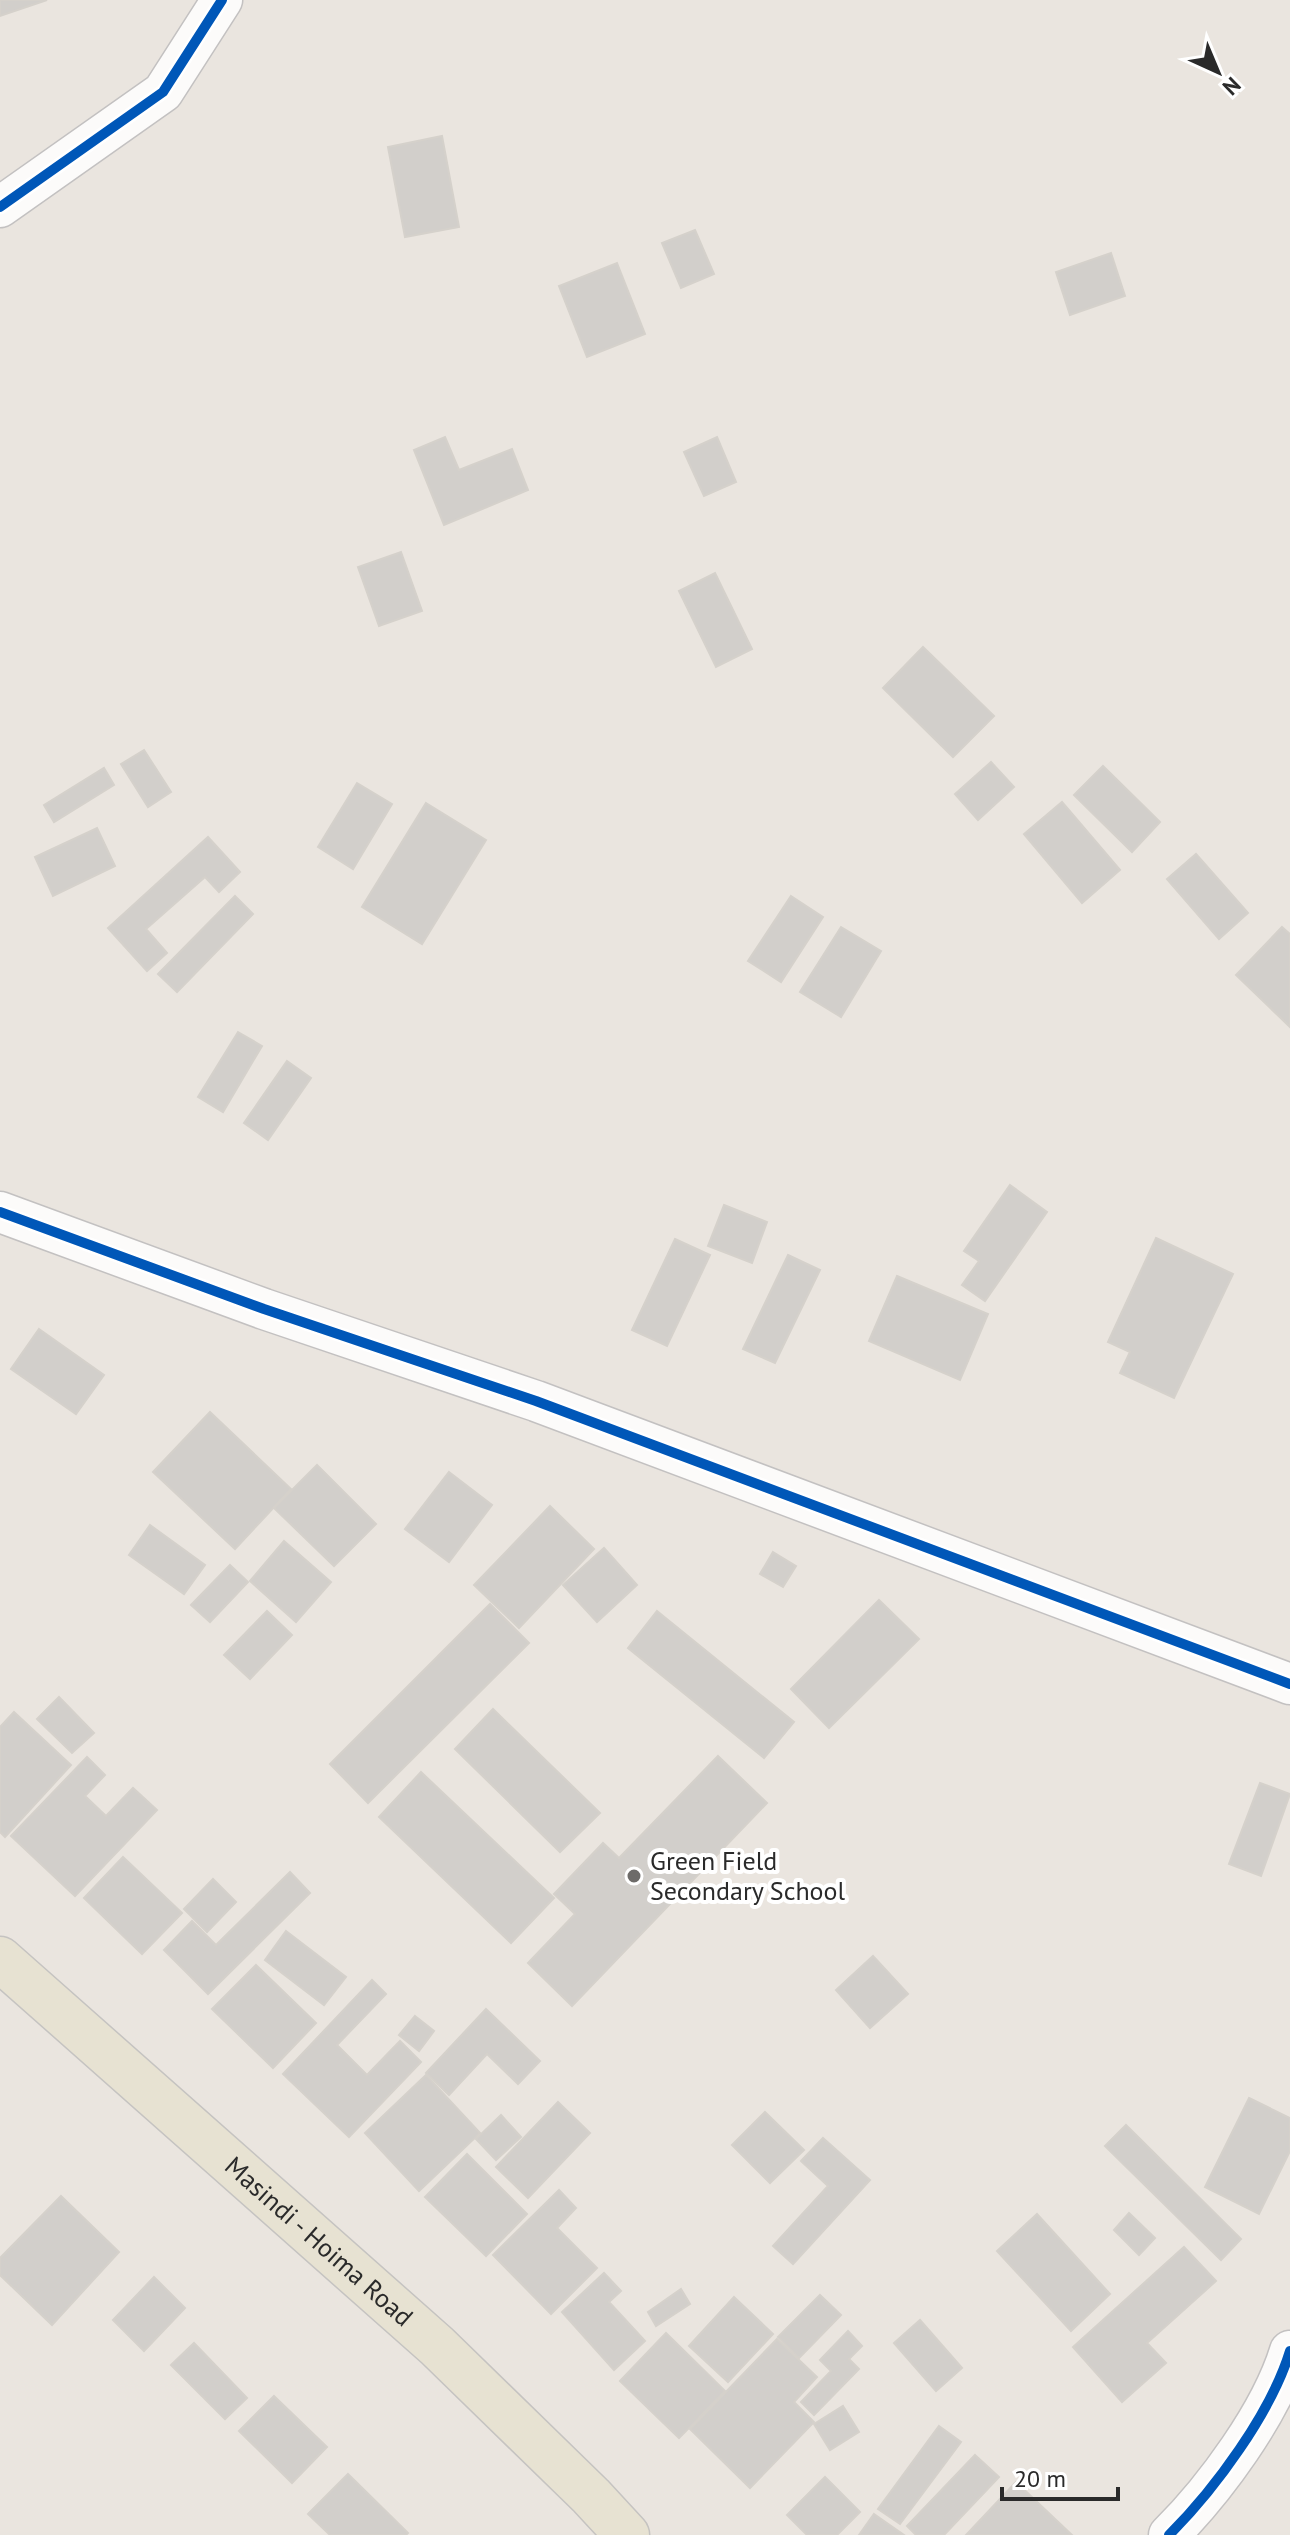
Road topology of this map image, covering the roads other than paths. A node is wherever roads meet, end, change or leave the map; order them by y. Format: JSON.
{"nodes":[{"id":1,"x":222,"y":0,"type":"edge"},
{"id":2,"x":0,"y":207,"type":"edge"},
{"id":3,"x":0,"y":1212,"type":"edge"},
{"id":4,"x":1290,"y":1684,"type":"edge"},
{"id":5,"x":0,"y":1959,"type":"edge"},
{"id":6,"x":1290,"y":2351,"type":"edge"},
{"id":7,"x":627,"y":2535,"type":"edge"},
{"id":8,"x":1169,"y":2535,"type":"edge"}],
"edges":[{"from":1,"to":2,"type":"street"},
{"from":3,"to":4,"type":"street"},
{"from":5,"to":7,"type":"main road","name":"Masindi - Hoima Road"},
{"from":6,"to":8,"type":"street"}]}
